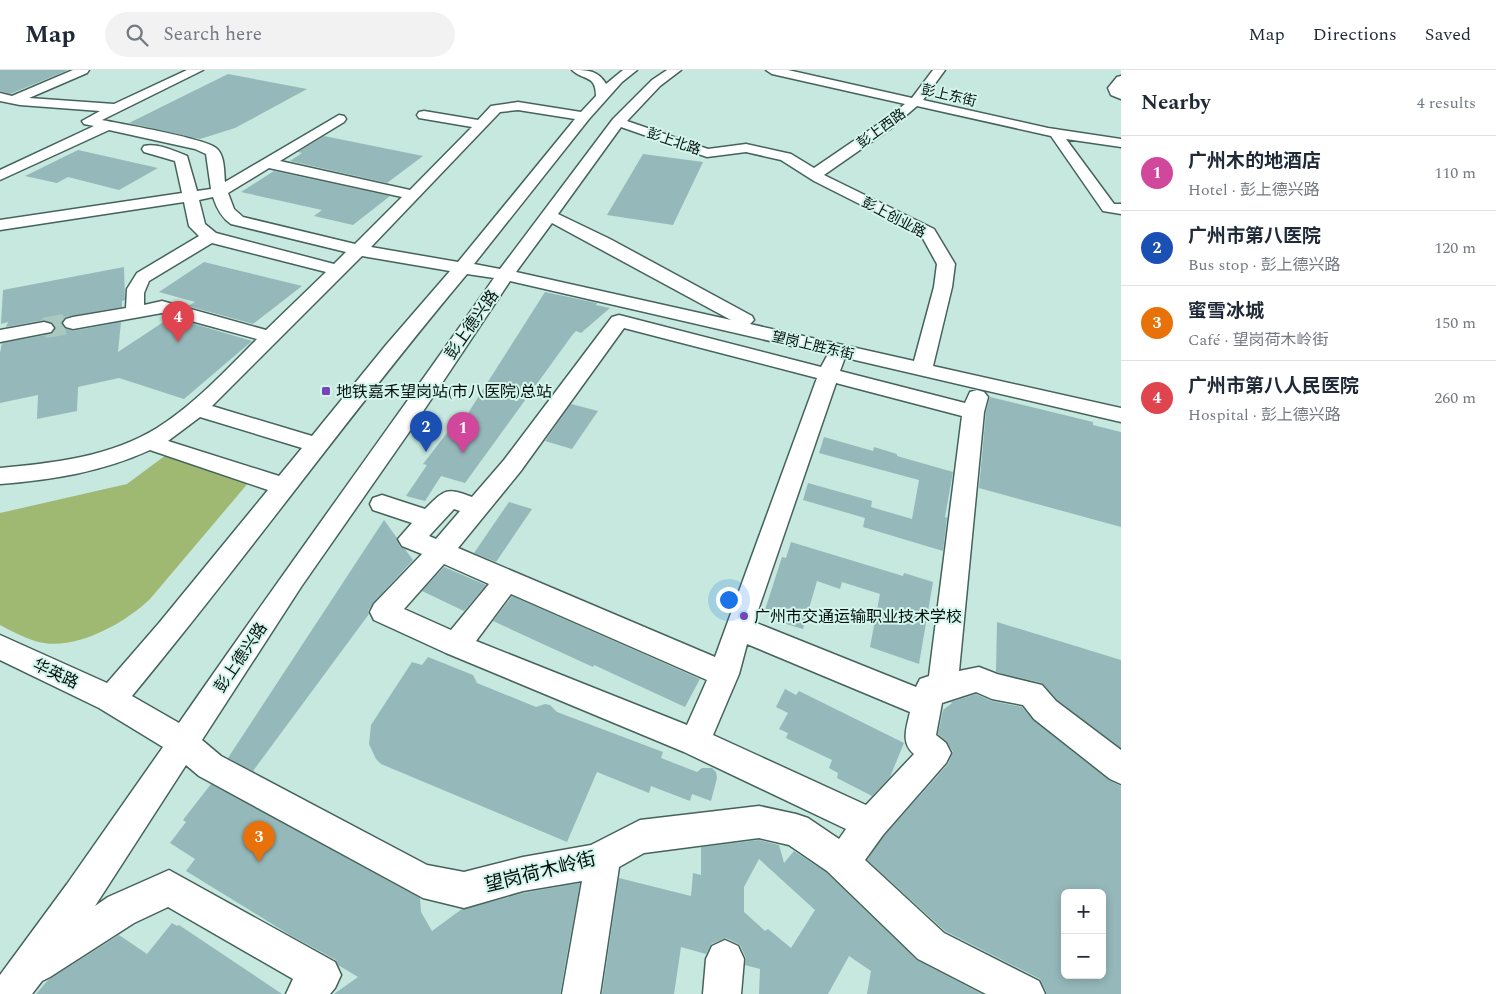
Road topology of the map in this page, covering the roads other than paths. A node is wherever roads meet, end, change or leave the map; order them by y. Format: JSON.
{"nodes":[{"id":1,"x":83,"y":70,"type":"edge"},
{"id":2,"x":197,"y":70,"type":"edge"},
{"id":3,"x":578,"y":70,"type":"edge"},
{"id":4,"x":631,"y":70,"type":"edge"},
{"id":5,"x":675,"y":70,"type":"edge"},
{"id":6,"x":772,"y":70,"type":"edge"},
{"id":7,"x":939,"y":70,"type":"edge"},
{"id":8,"x":1114,"y":70,"type":"edge"},
{"id":9,"x":1121,"y":72,"type":"edge"},
{"id":10,"x":1121,"y":80,"type":"edge"},
{"id":11,"x":17,"y":83,"type":"dead end"},
{"id":12,"x":44,"y":87,"type":"junction"},
{"id":13,"x":1121,"y":95,"type":"edge"},
{"id":14,"x":602,"y":96,"type":"junction"},
{"id":15,"x":11,"y":99,"type":"edge"},
{"id":16,"x":915,"y":102,"type":"junction"},
{"id":17,"x":116,"y":108,"type":"junction"},
{"id":18,"x":0,"y":109,"type":"edge"},
{"id":19,"x":424,"y":115,"type":"dead end"},
{"id":20,"x":584,"y":116,"type":"junction"},
{"id":21,"x":339,"y":119,"type":"dead end"},
{"id":22,"x":618,"y":122,"type":"junction"},
{"id":23,"x":481,"y":124,"type":"junction"},
{"id":24,"x":88,"y":128,"type":"junction"},
{"id":25,"x":1055,"y":133,"type":"junction"},
{"id":26,"x":1121,"y":143,"type":"edge"},
{"id":27,"x":268,"y":163,"type":"junction"},
{"id":28,"x":814,"y":175,"type":"junction"},
{"id":29,"x":0,"y":176,"type":"edge"},
{"id":30,"x":219,"y":192,"type":"junction"},
{"id":31,"x":412,"y":195,"type":"junction"},
{"id":32,"x":190,"y":196,"type":"junction"},
{"id":33,"x":1115,"y":208,"type":"edge"},
{"id":34,"x":548,"y":215,"type":"junction"},
{"id":35,"x":0,"y":226,"type":"edge"},
{"id":36,"x":278,"y":231,"type":"junction"},
{"id":37,"x":210,"y":236,"type":"junction"},
{"id":38,"x":308,"y":239,"type":"junction"},
{"id":39,"x":254,"y":248,"type":"junction"},
{"id":40,"x":359,"y":250,"type":"junction"},
{"id":41,"x":284,"y":256,"type":"junction"},
{"id":42,"x":462,"y":268,"type":"junction"},
{"id":43,"x":338,"y":270,"type":"junction"},
{"id":44,"x":505,"y":276,"type":"junction"},
{"id":45,"x":136,"y":312,"type":"junction"},
{"id":46,"x":73,"y":323,"type":"tunnel mouth"},
{"id":47,"x":44,"y":328,"type":"tunnel mouth"},
{"id":48,"x":0,"y":336,"type":"edge"},
{"id":49,"x":774,"y":336,"type":"junction"},
{"id":50,"x":270,"y":337,"type":"junction"},
{"id":51,"x":837,"y":350,"type":"junction"},
{"id":52,"x":922,"y":370,"type":"junction"},
{"id":53,"x":829,"y":375,"type":"junction"},
{"id":54,"x":197,"y":409,"type":"junction"},
{"id":55,"x":973,"y":412,"type":"junction"},
{"id":56,"x":1121,"y":415,"type":"edge"},
{"id":57,"x":1121,"y":425,"type":"edge"},
{"id":58,"x":148,"y":442,"type":"junction"},
{"id":59,"x":317,"y":445,"type":"junction"},
{"id":60,"x":0,"y":476,"type":"edge"},
{"id":61,"x":286,"y":487,"type":"junction"},
{"id":62,"x":382,"y":504,"type":"dead end"},
{"id":63,"x":477,"y":508,"type":"junction"},
{"id":64,"x":429,"y":519,"type":"junction"},
{"id":65,"x":440,"y":552,"type":"junction"},
{"id":66,"x":506,"y":581,"type":"junction"},
{"id":67,"x":738,"y":628,"type":"junction"},
{"id":68,"x":456,"y":645,"type":"junction"},
{"id":69,"x":0,"y":647,"type":"edge"},
{"id":70,"x":724,"y":674,"type":"junction"},
{"id":71,"x":934,"y":697,"type":"junction"},
{"id":72,"x":112,"y":699,"type":"junction"},
{"id":73,"x":182,"y":742,"type":"junction"},
{"id":74,"x":695,"y":742,"type":"junction"},
{"id":75,"x":1121,"y":769,"type":"edge"},
{"id":76,"x":871,"y":824,"type":"junction"},
{"id":77,"x":603,"y":856,"type":"junction"},
{"id":78,"x":843,"y":862,"type":"junction"},
{"id":79,"x":17,"y":983,"type":"edge"},
{"id":80,"x":305,"y":994,"type":"edge"},
{"id":81,"x":581,"y":994,"type":"edge"},
{"id":82,"x":1026,"y":994,"type":"edge"}],
"edges":[{"from":1,"to":12,"type":"street"},
{"from":2,"to":17,"type":"street"},
{"from":3,"to":14,"type":"street"},
{"from":4,"to":14,"type":"street"},
{"from":5,"to":22,"type":"street","name":"彭上德兴路"},
{"from":6,"to":16,"type":"street","name":"彭上东街"},
{"from":7,"to":16,"type":"street","name":"彭上西路"},
{"from":8,"to":9,"type":"street"},
{"from":10,"to":13,"type":"street"},
{"from":11,"to":12,"type":"street"},
{"from":12,"to":15,"type":"street"},
{"from":14,"to":20,"type":"street"},
{"from":15,"to":17,"type":"street"},
{"from":15,"to":18,"type":"street"},
{"from":16,"to":25,"type":"street","name":"彭上东街"},
{"from":16,"to":28,"type":"street","name":"彭上西路"},
{"from":17,"to":24,"type":"street"},
{"from":19,"to":23,"type":"street"},
{"from":20,"to":23,"type":"street"},
{"from":20,"to":42,"type":"street"},
{"from":21,"to":27,"type":"street"},
{"from":22,"to":28,"type":"street","name":"彭上北路"},
{"from":22,"to":34,"type":"street","name":"彭上德兴路"},
{"from":23,"to":31,"type":"street"},
{"from":24,"to":29,"type":"street"},
{"from":24,"to":30,"type":"street","name":"望岗上胜东街"},
{"from":24,"to":32,"type":"street"},
{"from":25,"to":26,"type":"street","name":"彭上东街"},
{"from":25,"to":33,"type":"street"},
{"from":27,"to":30,"type":"street"},
{"from":27,"to":31,"type":"street"},
{"from":28,"to":52,"type":"street","name":"彭上创业路"},
{"from":30,"to":32,"type":"street"},
{"from":30,"to":36,"type":"street","name":"望岗上胜东街"},
{"from":31,"to":40,"type":"street"},
{"from":32,"to":35,"type":"street"},
{"from":32,"to":37,"type":"street"},
{"from":34,"to":44,"type":"street","name":"彭上德兴路"},
{"from":34,"to":49,"type":"street"},
{"from":36,"to":38,"type":"street","name":"望岗上胜东街"},
{"from":36,"to":39,"type":"street"},
{"from":37,"to":39,"type":"street"},
{"from":37,"to":45,"type":"street"},
{"from":38,"to":40,"type":"street","name":"望岗上胜东街"},
{"from":38,"to":41,"type":"street"},
{"from":39,"to":41,"type":"street"},
{"from":40,"to":42,"type":"street","name":"望岗上胜东街"},
{"from":40,"to":43,"type":"street"},
{"from":41,"to":43,"type":"street"},
{"from":42,"to":44,"type":"street","name":"望岗上胜东街"},
{"from":42,"to":59,"type":"street"},
{"from":43,"to":50,"type":"street"},
{"from":44,"to":49,"type":"street","name":"望岗上胜东街"},
{"from":44,"to":73,"type":"street","name":"彭上德兴路"},
{"from":45,"to":46,"type":"street"},
{"from":45,"to":50,"type":"street"},
{"from":47,"to":48,"type":"street"},
{"from":49,"to":51,"type":"street","name":"望岗上胜东街"},
{"from":50,"to":54,"type":"street"},
{"from":51,"to":52,"type":"street","name":"望岗上胜东街"},
{"from":51,"to":53,"type":"street"},
{"from":52,"to":56,"type":"street","name":"望岗上胜东街"},
{"from":53,"to":55,"type":"street"},
{"from":53,"to":63,"type":"street"},
{"from":53,"to":67,"type":"street"},
{"from":54,"to":58,"type":"street"},
{"from":54,"to":59,"type":"street"},
{"from":55,"to":57,"type":"street"},
{"from":55,"to":71,"type":"street"},
{"from":58,"to":60,"type":"street"},
{"from":58,"to":61,"type":"street"},
{"from":59,"to":61,"type":"street"},
{"from":61,"to":72,"type":"street"},
{"from":62,"to":64,"type":"street"},
{"from":63,"to":64,"type":"street"},
{"from":63,"to":65,"type":"street"},
{"from":64,"to":65,"type":"street"},
{"from":65,"to":66,"type":"street"},
{"from":65,"to":68,"type":"street"},
{"from":66,"to":68,"type":"street"},
{"from":66,"to":70,"type":"street"},
{"from":67,"to":70,"type":"street"},
{"from":67,"to":71,"type":"street"},
{"from":68,"to":74,"type":"street"},
{"from":69,"to":72,"type":"street","name":"华英路"},
{"from":70,"to":74,"type":"street"},
{"from":71,"to":75,"type":"street"},
{"from":71,"to":76,"type":"street"},
{"from":72,"to":73,"type":"street","name":"华英路"},
{"from":73,"to":77,"type":"street","name":"望岗荷木岭街"},
{"from":73,"to":79,"type":"street","name":"彭上德兴路"},
{"from":74,"to":76,"type":"street"},
{"from":76,"to":78,"type":"street"},
{"from":77,"to":78,"type":"street","name":"望岗荷木岭街"},
{"from":77,"to":81,"type":"street"},
{"from":78,"to":82,"type":"street","name":"望岗荷木岭街"},
{"from":79,"to":80,"type":"street"}]}
